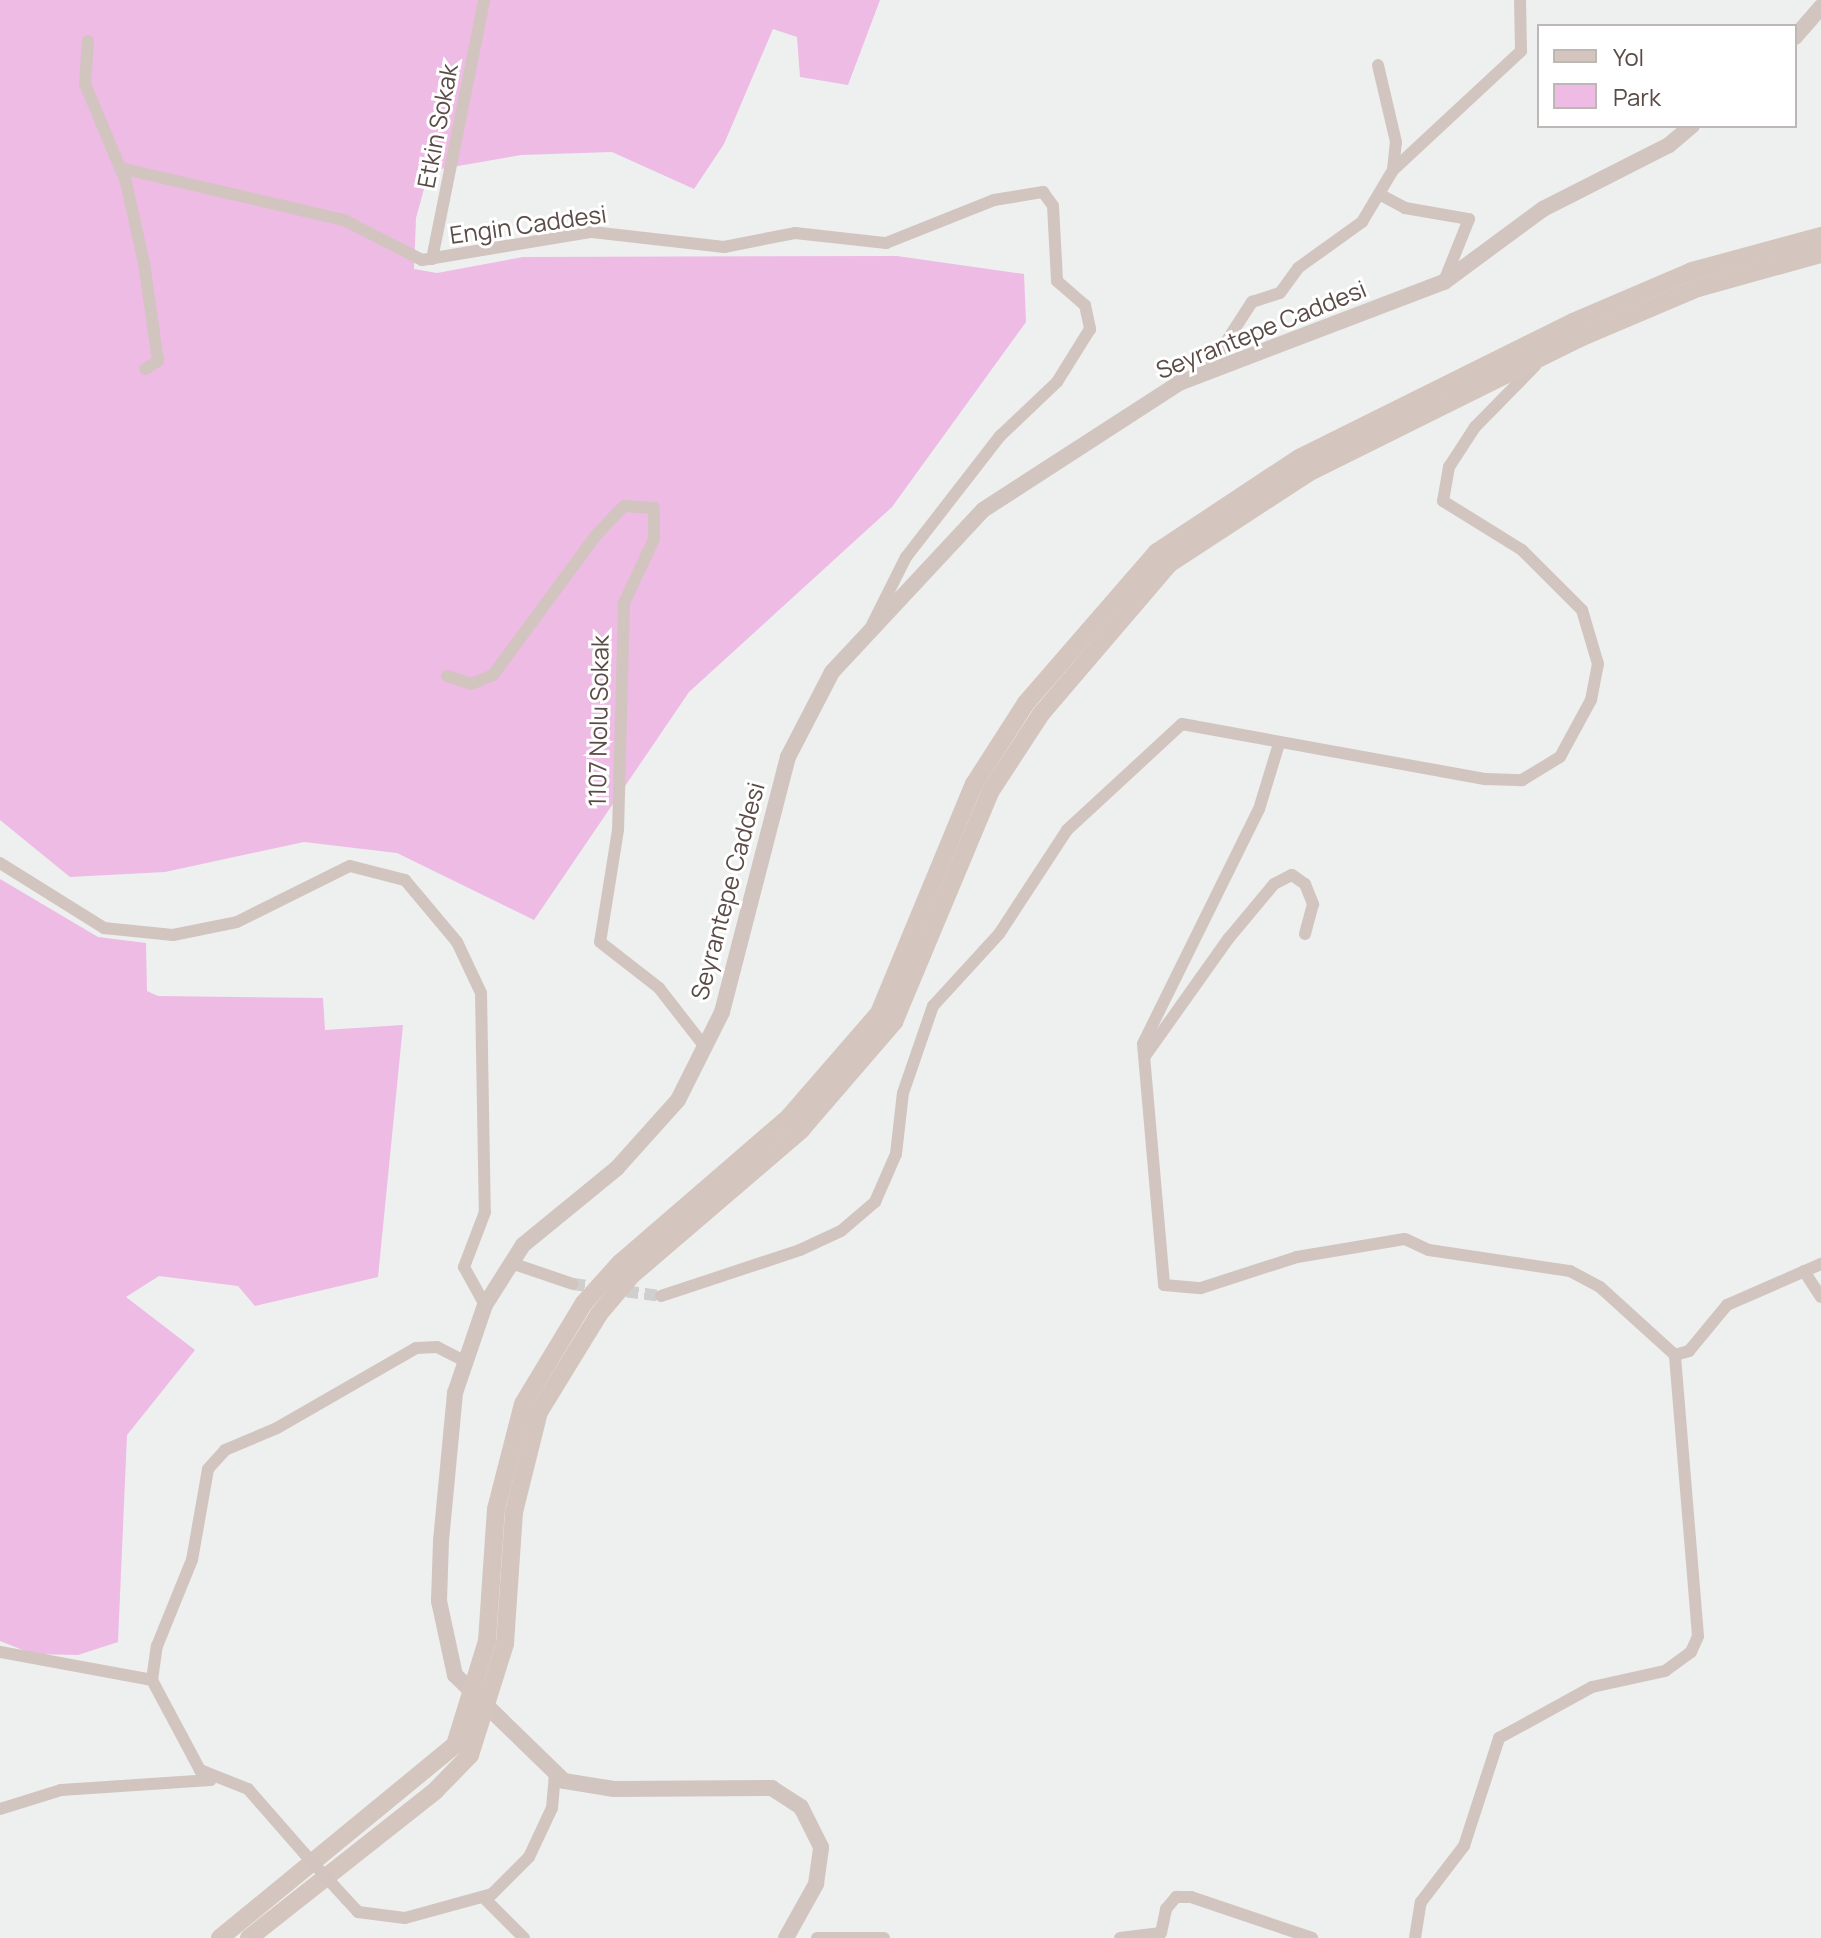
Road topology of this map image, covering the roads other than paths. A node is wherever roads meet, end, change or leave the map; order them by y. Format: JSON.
{"nodes":[{"id":1,"x":484,"y":0,"type":"edge"},
{"id":2,"x":1520,"y":0,"type":"edge"},
{"id":3,"x":1821,"y":7,"type":"edge"},
{"id":4,"x":1797,"y":35,"type":"edge"},
{"id":5,"x":88,"y":41,"type":"dead end"},
{"id":6,"x":1378,"y":65,"type":"dead end"},
{"id":7,"x":1690,"y":128,"type":"edge"},
{"id":8,"x":120,"y":168,"type":"junction"},
{"id":9,"x":1393,"y":170,"type":"junction"},
{"id":10,"x":1379,"y":194,"type":"junction"},
{"id":11,"x":1821,"y":236,"type":"edge"},
{"id":12,"x":1821,"y":254,"type":"edge"},
{"id":13,"x":432,"y":259,"type":"junction"},
{"id":14,"x":1444,"y":282,"type":"junction"},
{"id":15,"x":1548,"y":354,"type":"junction"},
{"id":16,"x":145,"y":369,"type":"dead end"},
{"id":17,"x":1205,"y":375,"type":"junction"},
{"id":18,"x":871,"y":628,"type":"junction"},
{"id":19,"x":447,"y":676,"type":"dead end"},
{"id":20,"x":1278,"y":747,"type":"junction"},
{"id":21,"x":0,"y":863,"type":"edge"},
{"id":22,"x":1305,"y":934,"type":"dead end"},
{"id":23,"x":705,"y":1047,"type":"junction"},
{"id":24,"x":1145,"y":1056,"type":"junction"},
{"id":25,"x":511,"y":1263,"type":"junction"},
{"id":26,"x":1821,"y":1264,"type":"edge"},
{"id":27,"x":1804,"y":1271,"type":"junction"},
{"id":28,"x":573,"y":1284,"type":"tunnel mouth"},
{"id":29,"x":661,"y":1296,"type":"tunnel mouth"},
{"id":30,"x":1821,"y":1297,"type":"edge"},
{"id":31,"x":485,"y":1305,"type":"junction"},
{"id":32,"x":1675,"y":1355,"type":"junction"},
{"id":33,"x":466,"y":1362,"type":"junction"},
{"id":34,"x":0,"y":1652,"type":"edge"},
{"id":35,"x":152,"y":1680,"type":"junction"},
{"id":36,"x":474,"y":1692,"type":"junction"},
{"id":37,"x":488,"y":1706,"type":"junction"},
{"id":38,"x":555,"y":1775,"type":"junction"},
{"id":39,"x":211,"y":1780,"type":"junction"},
{"id":40,"x":0,"y":1809,"type":"edge"},
{"id":41,"x":483,"y":1897,"type":"junction"},
{"id":42,"x":220,"y":1938,"type":"edge"},
{"id":43,"x":249,"y":1938,"type":"edge"},
{"id":44,"x":524,"y":1938,"type":"edge"},
{"id":45,"x":786,"y":1938,"type":"edge"},
{"id":46,"x":817,"y":1938,"type":"edge"},
{"id":47,"x":884,"y":1938,"type":"edge"},
{"id":48,"x":1120,"y":1938,"type":"edge"},
{"id":49,"x":1312,"y":1938,"type":"edge"},
{"id":50,"x":1415,"y":1938,"type":"edge"}],
"edges":[{"from":1,"to":13,"type":"street","name":"Etkin Sokak"},
{"from":2,"to":9,"type":"street"},
{"from":3,"to":4,"type":"street"},
{"from":5,"to":8,"type":"street"},
{"from":6,"to":9,"type":"street"},
{"from":7,"to":14,"type":"street","name":"Seyrantepe Caddesi"},
{"from":8,"to":13,"type":"street","name":"Engin Caddesi"},
{"from":8,"to":16,"type":"street"},
{"from":9,"to":10,"type":"street"},
{"from":10,"to":14,"type":"street"},
{"from":10,"to":17,"type":"street"},
{"from":11,"to":36,"type":"main road"},
{"from":12,"to":15,"type":"main road"},
{"from":13,"to":18,"type":"street","name":"Engin Caddesi"},
{"from":14,"to":17,"type":"street","name":"Seyrantepe Caddesi"},
{"from":15,"to":20,"type":"street"},
{"from":15,"to":37,"type":"main road"},
{"from":17,"to":18,"type":"street","name":"Seyrantepe Caddesi"},
{"from":18,"to":23,"type":"street","name":"Seyrantepe Caddesi"},
{"from":19,"to":23,"type":"street","name":"1107 Nolu Sokak"},
{"from":20,"to":24,"type":"street"},
{"from":20,"to":29,"type":"street"},
{"from":21,"to":31,"type":"street"},
{"from":22,"to":24,"type":"street"},
{"from":23,"to":25,"type":"street","name":"Seyrantepe Caddesi"},
{"from":24,"to":32,"type":"street"},
{"from":25,"to":28,"type":"street"},
{"from":25,"to":31,"type":"street","name":"Seyrantepe Caddesi"},
{"from":26,"to":27,"type":"street"},
{"from":27,"to":30,"type":"street"},
{"from":27,"to":32,"type":"street"},
{"from":31,"to":33,"type":"street","name":"Seyrantepe Caddesi"},
{"from":32,"to":50,"type":"street"},
{"from":33,"to":35,"type":"street"},
{"from":33,"to":36,"type":"street","name":"Seyrantepe Caddesi"},
{"from":34,"to":35,"type":"street"},
{"from":35,"to":39,"type":"street"},
{"from":36,"to":37,"type":"street","name":"Seyrantepe Caddesi"},
{"from":36,"to":42,"type":"main road"},
{"from":37,"to":38,"type":"street","name":"Seyrantepe Caddesi"},
{"from":37,"to":43,"type":"main road"},
{"from":38,"to":41,"type":"street"},
{"from":38,"to":45,"type":"street"},
{"from":39,"to":40,"type":"street"},
{"from":39,"to":41,"type":"street","bridge":true},
{"from":41,"to":44,"type":"street"},
{"from":46,"to":47,"type":"street"},
{"from":48,"to":49,"type":"street"}]}
